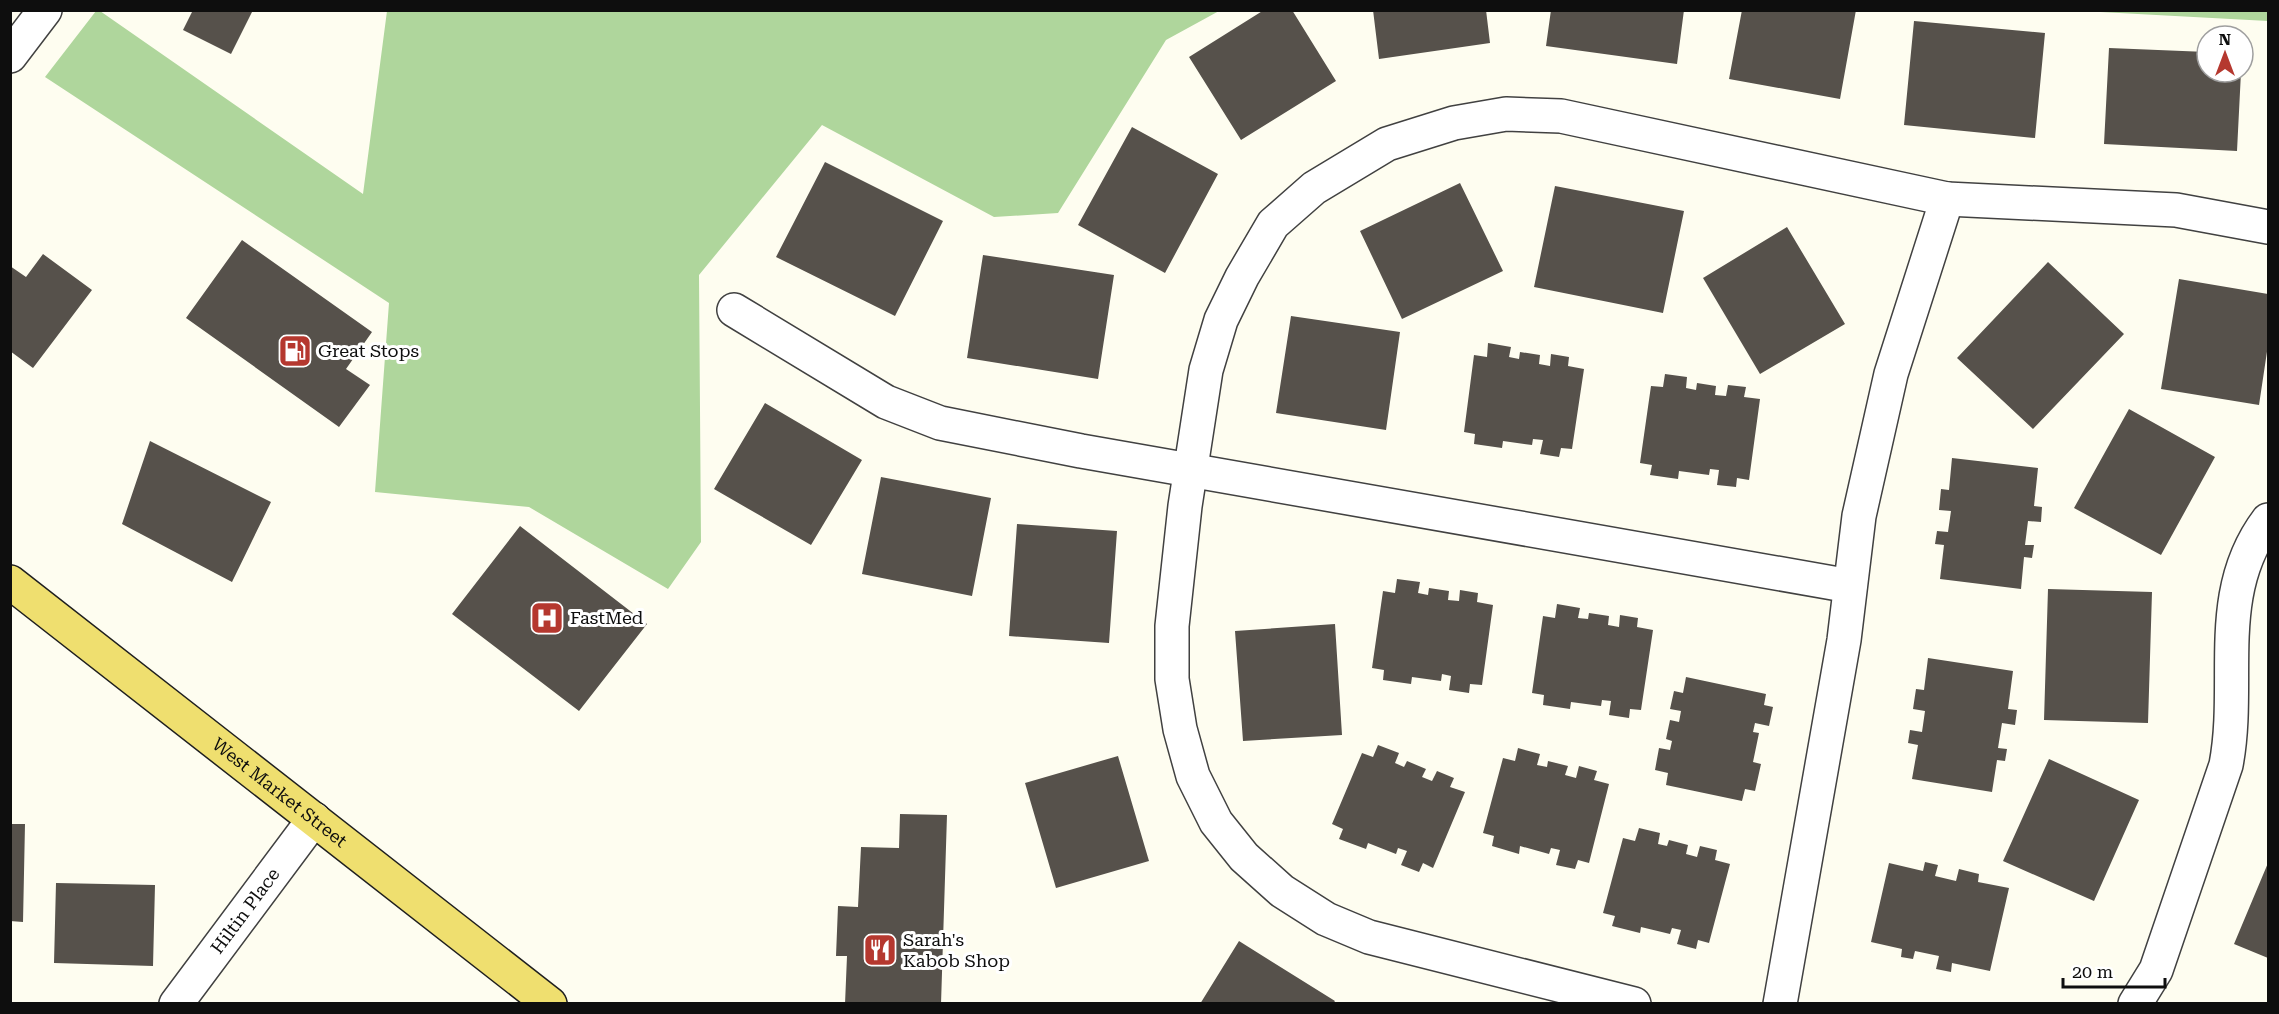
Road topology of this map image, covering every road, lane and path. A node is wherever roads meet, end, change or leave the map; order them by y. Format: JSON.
{"nodes":[{"id":1,"x":45,"y":10,"type":"edge"},
{"id":2,"x":10,"y":56,"type":"edge"},
{"id":3,"x":1947,"y":199,"type":"junction"},
{"id":4,"x":2268,"y":227,"type":"edge"},
{"id":5,"x":734,"y":310,"type":"dead end"},
{"id":6,"x":1191,"y":470,"type":"junction"},
{"id":7,"x":2268,"y":520,"type":"edge"},
{"id":8,"x":10,"y":582,"type":"edge"},
{"id":9,"x":1850,"y":585,"type":"junction"},
{"id":10,"x":315,"y":819,"type":"junction"},
{"id":11,"x":176,"y":1004,"type":"edge"},
{"id":12,"x":550,"y":1004,"type":"edge"},
{"id":13,"x":1634,"y":1004,"type":"edge"},
{"id":14,"x":1780,"y":1004,"type":"edge"},
{"id":15,"x":2135,"y":1004,"type":"edge"}],
"edges":[{"from":1,"to":2,"type":"street"},
{"from":3,"to":4,"type":"street"},
{"from":3,"to":6,"type":"street"},
{"from":3,"to":9,"type":"street"},
{"from":5,"to":6,"type":"street"},
{"from":6,"to":9,"type":"street"},
{"from":6,"to":13,"type":"street"},
{"from":7,"to":15,"type":"street"},
{"from":8,"to":10,"type":"main road","name":"West Market Street"},
{"from":9,"to":14,"type":"street"},
{"from":10,"to":11,"type":"street","name":"Hiltin Place"},
{"from":10,"to":12,"type":"main road","name":"West Market Street"}]}
